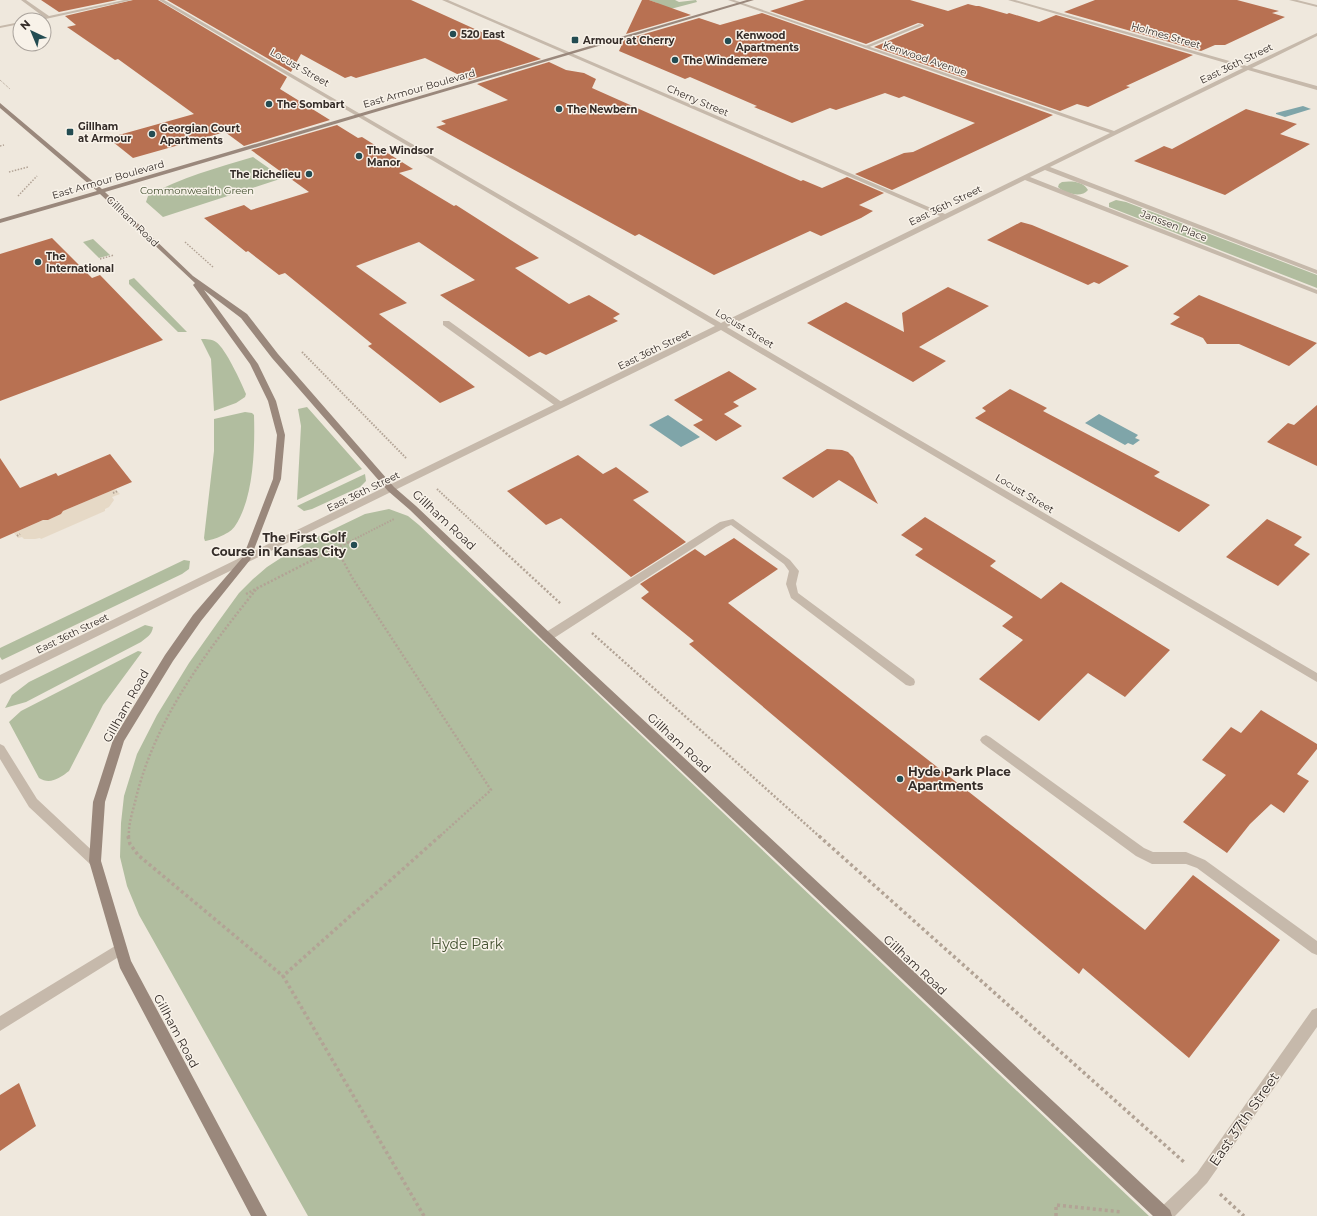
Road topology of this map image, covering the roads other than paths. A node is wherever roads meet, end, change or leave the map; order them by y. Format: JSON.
{"nodes":[{"id":1,"x":22,"y":0,"type":"edge"},
{"id":2,"x":130,"y":0,"type":"edge"},
{"id":3,"x":161,"y":0,"type":"edge"},
{"id":4,"x":444,"y":0,"type":"edge"},
{"id":5,"x":730,"y":0,"type":"edge"},
{"id":6,"x":752,"y":0,"type":"edge"},
{"id":7,"x":1010,"y":0,"type":"edge"},
{"id":8,"x":1291,"y":0,"type":"edge"},
{"id":9,"x":740,"y":3,"type":"junction"},
{"id":10,"x":1317,"y":6,"type":"edge"},
{"id":11,"x":40,"y":12,"type":"edge"},
{"id":12,"x":52,"y":16,"type":"edge"},
{"id":13,"x":12,"y":25,"type":"edge"},
{"id":14,"x":921,"y":25,"type":"dead end"},
{"id":15,"x":0,"y":27,"type":"edge"},
{"id":16,"x":1317,"y":34,"type":"edge"},
{"id":17,"x":865,"y":47,"type":"junction"},
{"id":18,"x":569,"y":54,"type":"junction"},
{"id":19,"x":1248,"y":68,"type":"junction"},
{"id":20,"x":1317,"y":88,"type":"edge"},
{"id":21,"x":0,"y":104,"type":"edge"},
{"id":22,"x":361,"y":115,"type":"junction"},
{"id":23,"x":1114,"y":133,"type":"junction"},
{"id":24,"x":1044,"y":167,"type":"junction"},
{"id":25,"x":1024,"y":177,"type":"junction"},
{"id":26,"x":101,"y":191,"type":"junction"},
{"id":27,"x":1109,"y":192,"type":"junction"},
{"id":28,"x":1102,"y":195,"type":"dead end"},
{"id":29,"x":1095,"y":199,"type":"dead end"},
{"id":30,"x":1088,"y":202,"type":"junction"},
{"id":31,"x":945,"y":216,"type":"junction"},
{"id":32,"x":0,"y":221,"type":"edge"},
{"id":33,"x":1317,"y":272,"type":"edge"},
{"id":34,"x":191,"y":276,"type":"junction"},
{"id":35,"x":1317,"y":292,"type":"edge"},
{"id":36,"x":446,"y":324,"type":"dead end"},
{"id":37,"x":722,"y":327,"type":"junction"},
{"id":38,"x":560,"y":406,"type":"junction"},
{"id":39,"x":391,"y":489,"type":"junction"},
{"id":40,"x":247,"y":558,"type":"junction"},
{"id":41,"x":547,"y":637,"type":"junction"},
{"id":42,"x":1317,"y":678,"type":"edge"},
{"id":43,"x":0,"y":680,"type":"edge"},
{"id":44,"x":910,"y":682,"type":"dead end"},
{"id":45,"x":986,"y":740,"type":"dead end"},
{"id":46,"x":0,"y":749,"type":"edge"},
{"id":47,"x":95,"y":861,"type":"junction"},
{"id":48,"x":120,"y":949,"type":"junction"},
{"id":49,"x":1317,"y":949,"type":"edge"},
{"id":50,"x":1317,"y":1015,"type":"edge"},
{"id":51,"x":0,"y":1024,"type":"edge"},
{"id":52,"x":259,"y":1216,"type":"edge"},
{"id":53,"x":1164,"y":1216,"type":"edge"}],
"edges":[{"from":1,"to":11,"type":"street"},
{"from":2,"to":12,"type":"street"},
{"from":3,"to":22,"type":"street","name":"Locust Street"},
{"from":4,"to":18,"type":"street","name":"Cherry Street"},
{"from":5,"to":9,"type":"street","name":"Kenwood Avenue"},
{"from":6,"to":9,"type":"main road","name":"East Armour Boulevard"},
{"from":7,"to":19,"type":"street","name":"Holmes Street"},
{"from":8,"to":10,"type":"street"},
{"from":9,"to":17,"type":"street","name":"Kenwood Avenue"},
{"from":9,"to":18,"type":"main road","name":"East Armour Boulevard"},
{"from":13,"to":15,"type":"street"},
{"from":14,"to":17,"type":"street"},
{"from":16,"to":19,"type":"street","name":"East 36th Street"},
{"from":17,"to":23,"type":"street","name":"Kenwood Avenue"},
{"from":18,"to":22,"type":"main road","name":"East Armour Boulevard"},
{"from":18,"to":31,"type":"street","name":"Cherry Street"},
{"from":19,"to":20,"type":"street","name":"Holmes Street"},
{"from":19,"to":23,"type":"street","name":"East 36th Street"},
{"from":21,"to":26,"type":"main road","name":"Gillham Road"},
{"from":22,"to":26,"type":"main road","name":"East Armour Boulevard"},
{"from":22,"to":37,"type":"street","name":"Locust Street"},
{"from":23,"to":24,"type":"street","name":"East 36th Street"},
{"from":24,"to":25,"type":"street","name":"East 36th Street"},
{"from":24,"to":27,"type":"street","name":"Janssen Place"},
{"from":25,"to":30,"type":"street","name":"Janssen Place"},
{"from":25,"to":31,"type":"street","name":"East 36th Street"},
{"from":26,"to":32,"type":"main road","name":"East Armour Boulevard"},
{"from":26,"to":34,"type":"main road","name":"Gillham Road"},
{"from":27,"to":28,"type":"street"},
{"from":27,"to":33,"type":"street","name":"Janssen Place"},
{"from":29,"to":30,"type":"street"},
{"from":30,"to":35,"type":"street","name":"Janssen Place"},
{"from":31,"to":37,"type":"street","name":"East 36th Street"},
{"from":34,"to":39,"type":"main road","name":"Gillham Road"},
{"from":34,"to":40,"type":"main road","name":"Gillham Road"},
{"from":36,"to":38,"type":"street"},
{"from":37,"to":38,"type":"street","name":"East 36th Street"},
{"from":37,"to":42,"type":"street","name":"Locust Street"},
{"from":38,"to":39,"type":"street","name":"East 36th Street"},
{"from":39,"to":40,"type":"street","name":"East 36th Street"},
{"from":39,"to":41,"type":"main road","name":"Gillham Road"},
{"from":40,"to":43,"type":"street","name":"East 36th Street"},
{"from":40,"to":47,"type":"main road","name":"Gillham Road"},
{"from":41,"to":44,"type":"street"},
{"from":41,"to":53,"type":"main road","name":"Gillham Road"},
{"from":45,"to":49,"type":"street"},
{"from":46,"to":47,"type":"street"},
{"from":47,"to":48,"type":"main road","name":"Gillham Road"},
{"from":48,"to":51,"type":"street"},
{"from":48,"to":52,"type":"main road","name":"Gillham Road"},
{"from":50,"to":53,"type":"street","name":"East 37th Street"}]}
